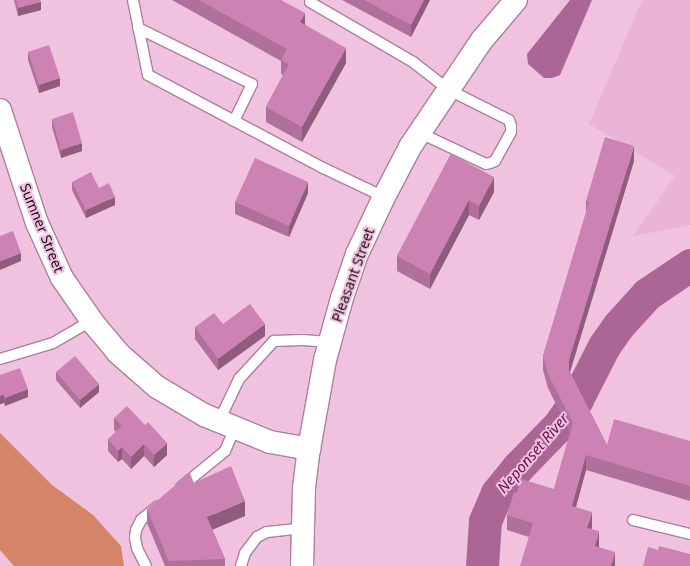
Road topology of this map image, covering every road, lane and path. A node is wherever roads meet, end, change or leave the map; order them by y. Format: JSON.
{"nodes":[{"id":1,"x":133,"y":0,"type":"edge"},
{"id":2,"x":516,"y":0,"type":"edge"},
{"id":3,"x":310,"y":2,"type":"dead end"},
{"id":4,"x":138,"y":28,"type":"junction"},
{"id":5,"x":449,"y":90,"type":"junction"},
{"id":6,"x":0,"y":110,"type":"edge"},
{"id":7,"x":234,"y":121,"type":"junction"},
{"id":8,"x":420,"y":133,"type":"junction"},
{"id":9,"x":384,"y":197,"type":"junction"},
{"id":10,"x":91,"y":321,"type":"junction"},
{"id":11,"x":330,"y":342,"type":"junction"},
{"id":12,"x":0,"y":359,"type":"edge"},
{"id":13,"x":227,"y":424,"type":"junction"},
{"id":14,"x":309,"y":449,"type":"junction"},
{"id":15,"x":633,"y":520,"type":"dead end"},
{"id":16,"x":304,"y":528,"type":"junction"},
{"id":17,"x":690,"y":534,"type":"edge"},
{"id":18,"x":146,"y":566,"type":"edge"},
{"id":19,"x":241,"y":566,"type":"edge"},
{"id":20,"x":302,"y":566,"type":"edge"}],
"edges":[{"from":1,"to":4,"type":"lane"},
{"from":2,"to":5,"type":"street","name":"Pleasant Street"},
{"from":3,"to":5,"type":"lane"},
{"from":4,"to":7,"type":"lane"},
{"from":4,"to":7,"type":"lane"},
{"from":5,"to":8,"type":"street","name":"Pleasant Street"},
{"from":5,"to":8,"type":"lane"},
{"from":6,"to":10,"type":"street","name":"Sumner Street"},
{"from":7,"to":9,"type":"lane"},
{"from":8,"to":9,"type":"street","name":"Pleasant Street"},
{"from":9,"to":11,"type":"street","name":"Pleasant Street"},
{"from":10,"to":12,"type":"lane"},
{"from":10,"to":13,"type":"street","name":"Sumner Street"},
{"from":11,"to":13,"type":"lane"},
{"from":11,"to":14,"type":"street","name":"Pleasant Street"},
{"from":13,"to":14,"type":"street","name":"Sumner Street"},
{"from":13,"to":18,"type":"lane"},
{"from":14,"to":16,"type":"street","name":"Pleasant Street"},
{"from":15,"to":17,"type":"lane"},
{"from":16,"to":19,"type":"lane"},
{"from":16,"to":20,"type":"street","name":"Pleasant Street"}]}
